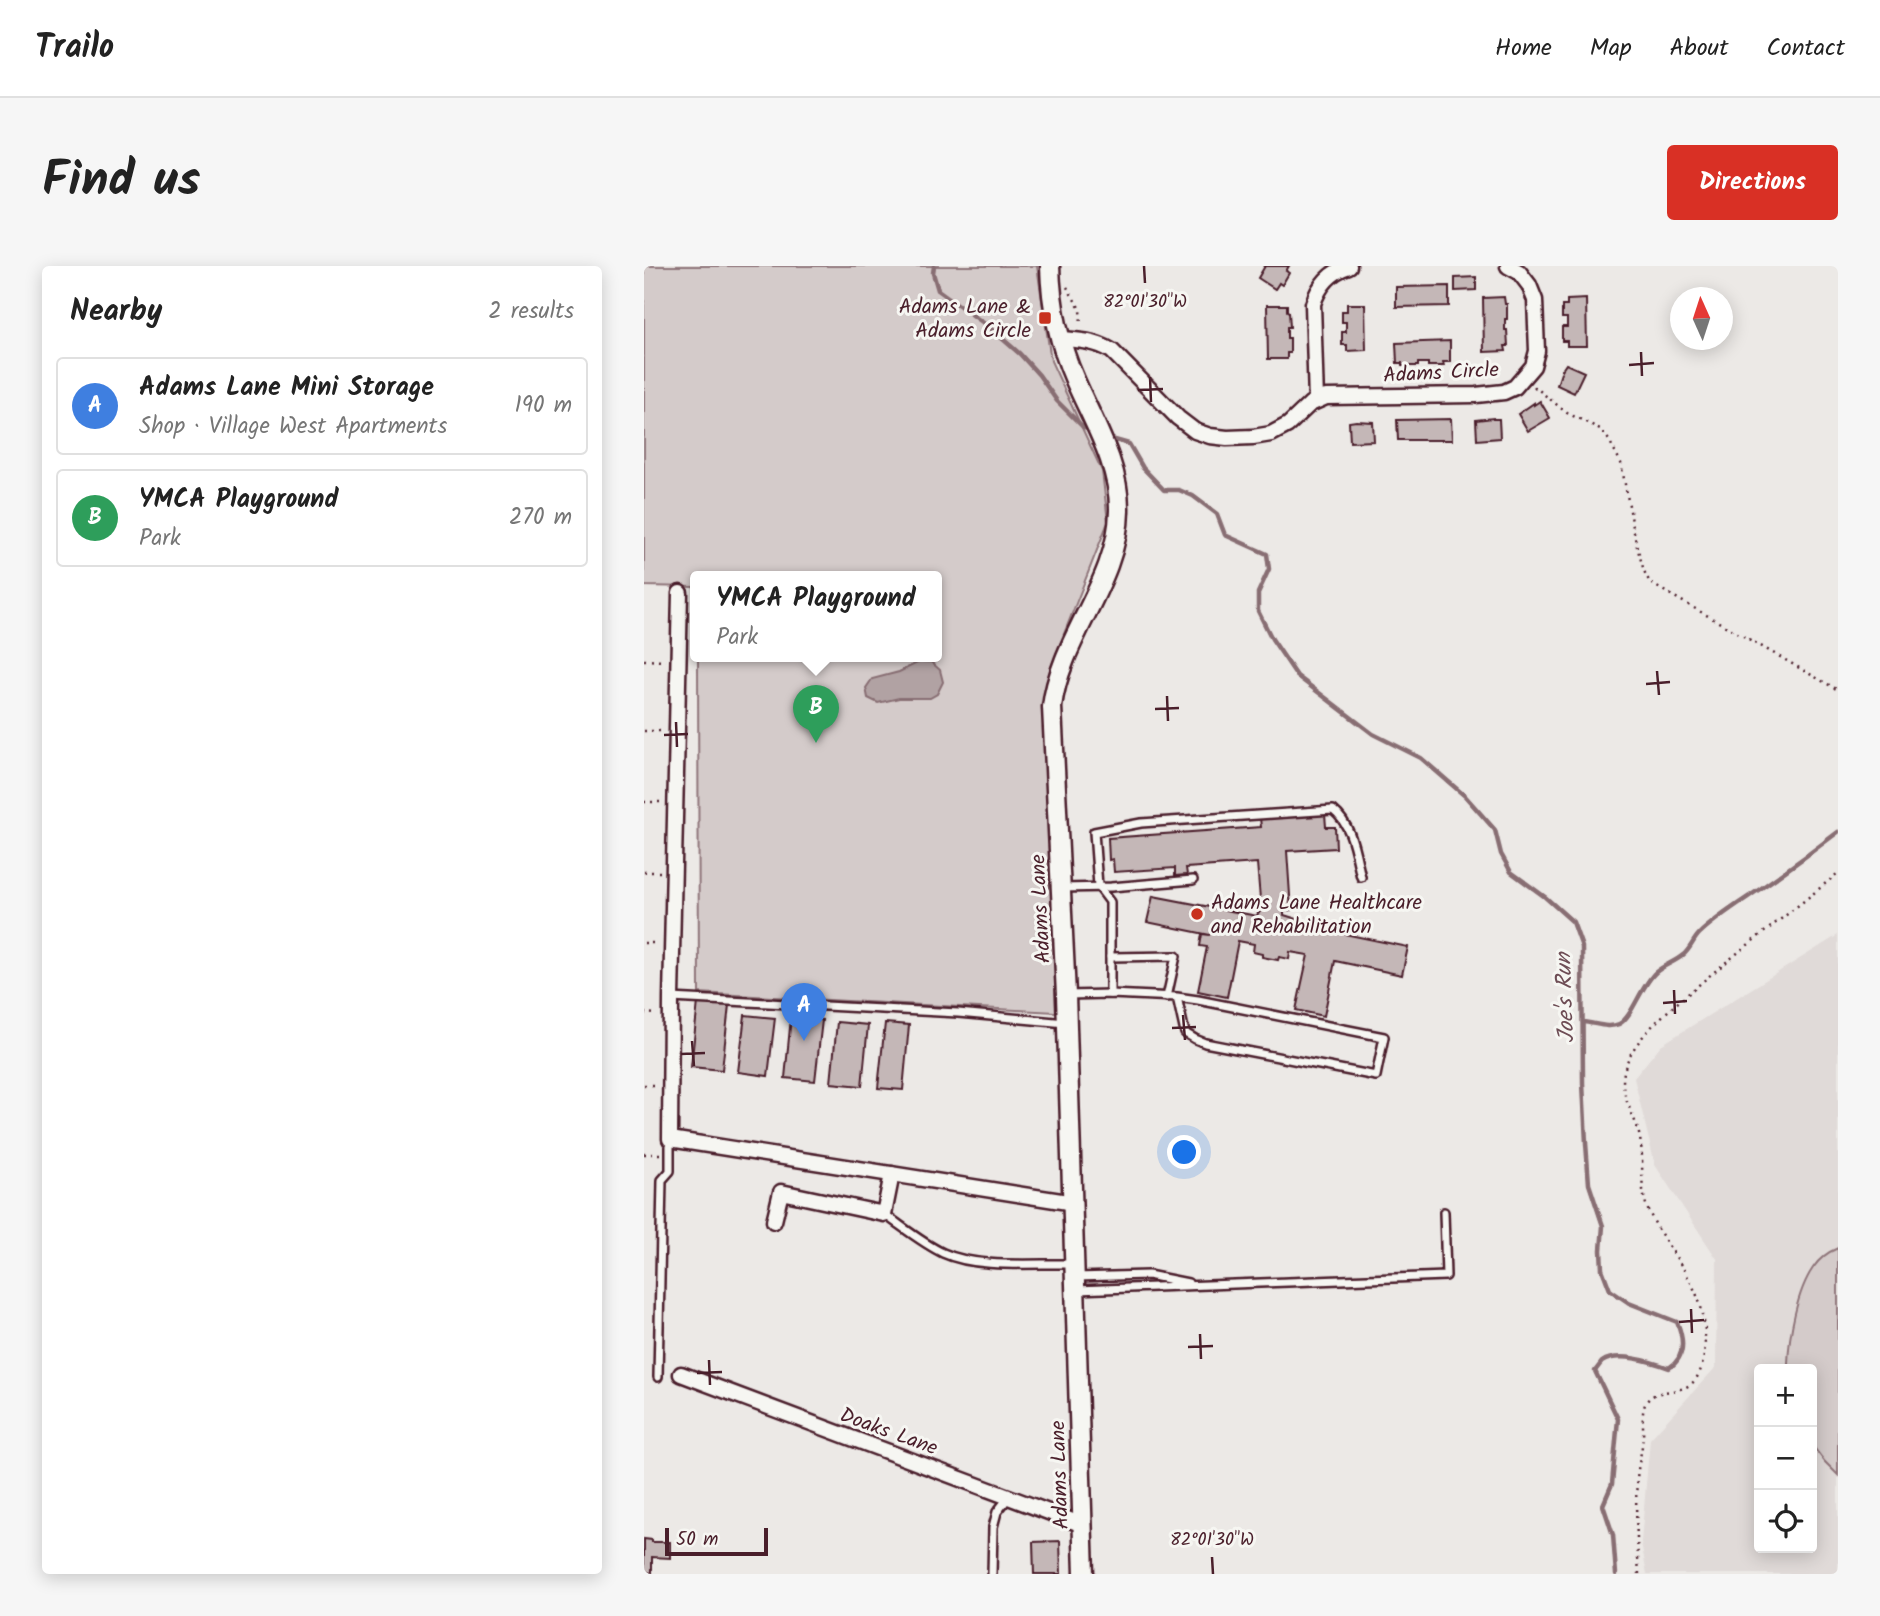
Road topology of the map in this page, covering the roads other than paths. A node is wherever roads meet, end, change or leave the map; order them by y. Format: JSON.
{"nodes":[{"id":1,"x":1050,"y":266,"type":"edge"},
{"id":2,"x":1349,"y":266,"type":"edge"},
{"id":3,"x":1508,"y":266,"type":"edge"},
{"id":4,"x":1060,"y":339,"type":"junction"},
{"id":5,"x":1315,"y":401,"type":"junction"},
{"id":6,"x":680,"y":593,"type":"dead end"},
{"id":7,"x":1361,"y":877,"type":"dead end"},
{"id":8,"x":1193,"y":880,"type":"dead end"},
{"id":9,"x":1098,"y":886,"type":"junction"},
{"id":10,"x":1062,"y":888,"type":"junction"},
{"id":11,"x":1110,"y":957,"type":"junction"},
{"id":12,"x":1110,"y":994,"type":"junction"},
{"id":13,"x":1066,"y":995,"type":"junction"},
{"id":14,"x":1167,"y":997,"type":"junction"},
{"id":15,"x":1177,"y":997,"type":"junction"},
{"id":16,"x":671,"y":998,"type":"junction"},
{"id":17,"x":1067,"y":1023,"type":"junction"},
{"id":18,"x":670,"y":1147,"type":"junction"},
{"id":19,"x":892,"y":1174,"type":"junction"},
{"id":20,"x":1074,"y":1203,"type":"junction"},
{"id":21,"x":1444,"y":1212,"type":"dead end"},
{"id":22,"x":884,"y":1214,"type":"junction"},
{"id":23,"x":774,"y":1221,"type":"dead end"},
{"id":24,"x":1076,"y":1277,"type":"junction"},
{"id":25,"x":1196,"y":1285,"type":"junction"},
{"id":26,"x":681,"y":1374,"type":"dead end"},
{"id":27,"x":658,"y":1377,"type":"dead end"},
{"id":28,"x":1007,"y":1498,"type":"junction"},
{"id":29,"x":1083,"y":1525,"type":"junction"},
{"id":30,"x":992,"y":1574,"type":"edge"},
{"id":31,"x":1084,"y":1574,"type":"edge"}],
"edges":[{"from":1,"to":4,"type":"street","name":"Adams Lane"},
{"from":2,"to":5,"type":"street"},
{"from":3,"to":5,"type":"street","name":"Adams Circle"},
{"from":4,"to":5,"type":"street"},
{"from":4,"to":10,"type":"street","name":"Adams Lane"},
{"from":6,"to":16,"type":"street"},
{"from":7,"to":9,"type":"lane"},
{"from":8,"to":9,"type":"lane"},
{"from":9,"to":10,"type":"lane"},
{"from":9,"to":11,"type":"lane"},
{"from":10,"to":13,"type":"street","name":"Adams Lane"},
{"from":11,"to":12,"type":"lane"},
{"from":11,"to":14,"type":"lane"},
{"from":12,"to":13,"type":"lane"},
{"from":12,"to":14,"type":"lane"},
{"from":13,"to":17,"type":"street","name":"Adams Lane"},
{"from":14,"to":15,"type":"lane"},
{"from":15,"to":15,"type":"lane"},
{"from":16,"to":17,"type":"lane"},
{"from":16,"to":18,"type":"street"},
{"from":17,"to":20,"type":"street","name":"Adams Lane"},
{"from":18,"to":19,"type":"street"},
{"from":18,"to":27,"type":"lane"},
{"from":19,"to":20,"type":"street"},
{"from":19,"to":22,"type":"street"},
{"from":20,"to":24,"type":"street","name":"Adams Lane"},
{"from":21,"to":25,"type":"lane"},
{"from":22,"to":23,"type":"street"},
{"from":22,"to":24,"type":"lane"},
{"from":24,"to":25,"type":"lane"},
{"from":24,"to":25,"type":"lane"},
{"from":24,"to":29,"type":"street","name":"Adams Lane"},
{"from":26,"to":28,"type":"street","name":"Doaks Lane"},
{"from":28,"to":29,"type":"street","name":"Doaks Lane"},
{"from":28,"to":30,"type":"lane"},
{"from":29,"to":31,"type":"street","name":"Adams Lane"}]}
